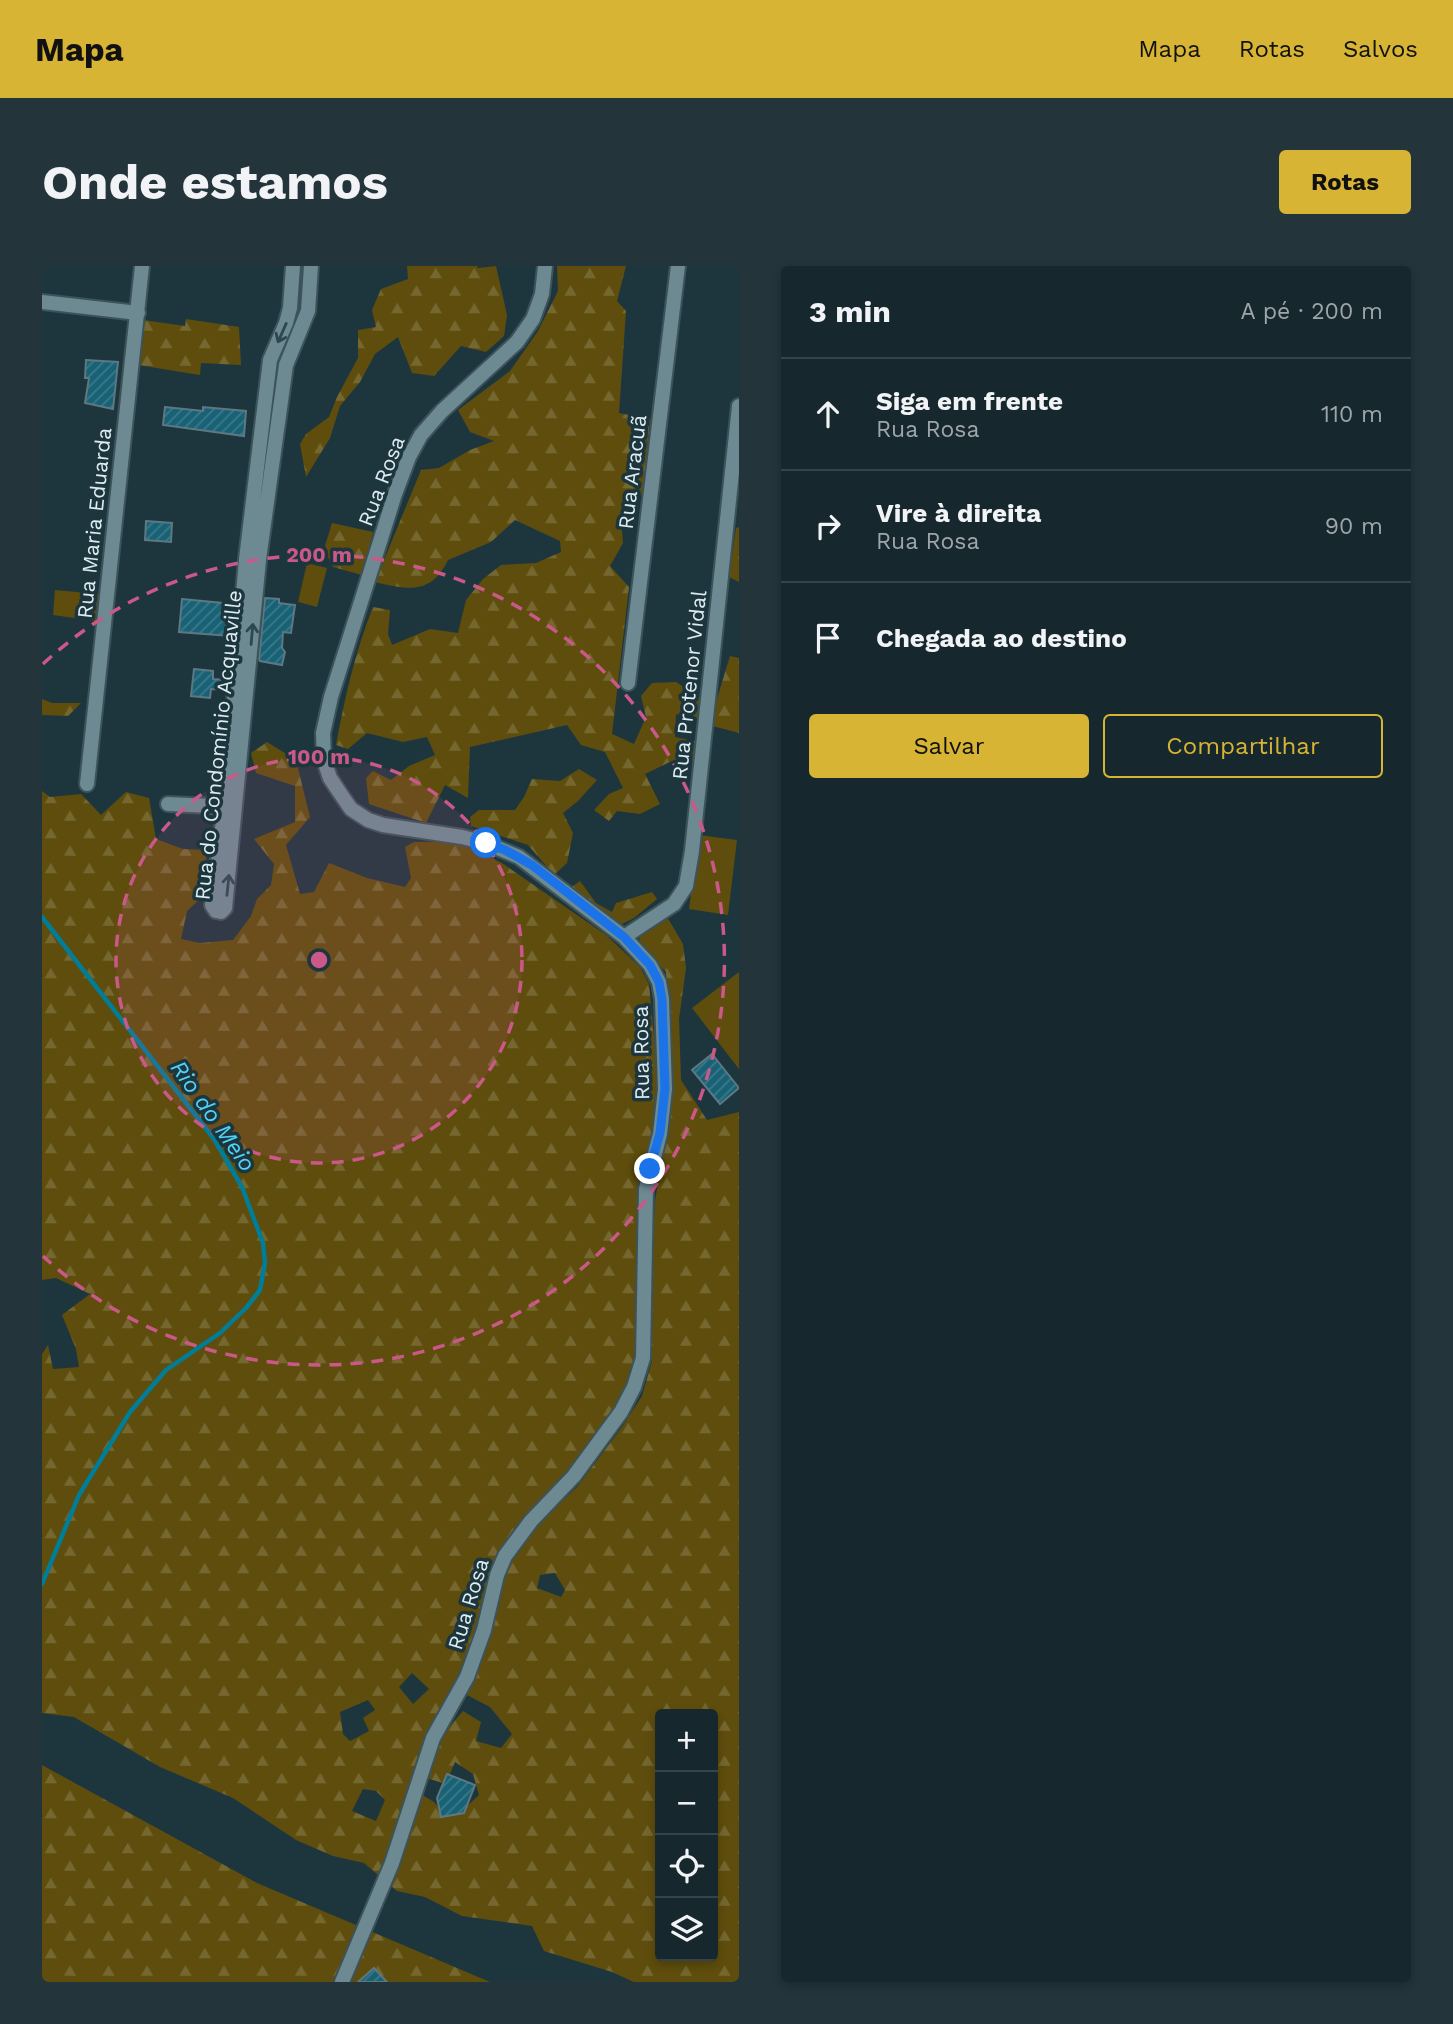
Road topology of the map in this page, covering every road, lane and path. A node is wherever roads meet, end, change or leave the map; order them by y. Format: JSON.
{"nodes":[{"id":1,"x":142,"y":266,"type":"edge"},
{"id":2,"x":293,"y":266,"type":"edge"},
{"id":3,"x":311,"y":266,"type":"edge"},
{"id":4,"x":545,"y":266,"type":"edge"},
{"id":5,"x":678,"y":266,"type":"edge"},
{"id":6,"x":42,"y":302,"type":"edge"},
{"id":7,"x":290,"y":308,"type":"junction"},
{"id":8,"x":308,"y":311,"type":"junction"},
{"id":9,"x":138,"y":313,"type":"junction"},
{"id":10,"x":739,"y":407,"type":"edge"},
{"id":11,"x":261,"y":435,"type":"junction"},
{"id":12,"x":277,"y":436,"type":"junction"},
{"id":13,"x":253,"y":560,"type":"junction"},
{"id":14,"x":628,"y":683,"type":"dead end"},
{"id":15,"x":87,"y":784,"type":"dead end"},
{"id":16,"x":168,"y":804,"type":"dead end"},
{"id":17,"x":231,"y":806,"type":"junction"},
{"id":18,"x":624,"y":937,"type":"junction"},
{"id":19,"x":342,"y":1982,"type":"edge"}],
"edges":[{"from":1,"to":9,"type":"street","name":"Rua Maria Eduarda"},
{"from":2,"to":7,"type":"street","name":"Rua do Condomínio Acquaville"},
{"from":3,"to":8,"type":"street","name":"Rua do Condomínio Acquaville"},
{"from":4,"to":18,"type":"street","name":"Rua Rosa"},
{"from":5,"to":14,"type":"street","name":"Rua Aracuã"},
{"from":6,"to":9,"type":"street"},
{"from":7,"to":8,"type":"street"},
{"from":7,"to":11,"type":"street","name":"Rua do Condomínio Acquaville","one_way":true},
{"from":8,"to":12,"type":"street","name":"Rua do Condomínio Acquaville"},
{"from":9,"to":15,"type":"street","name":"Rua Maria Eduarda"},
{"from":10,"to":18,"type":"street","name":"Rua Protenor Vidal"},
{"from":11,"to":12,"type":"street"},
{"from":11,"to":13,"type":"street","name":"Rua do Condomínio Acquaville"},
{"from":12,"to":13,"type":"street","name":"Rua do Condomínio Acquaville"},
{"from":13,"to":17,"type":"street","name":"Rua do Condomínio Acquaville"},
{"from":16,"to":17,"type":"street"},
{"from":17,"to":17,"type":"street","name":"Rua do Condomínio Acquaville","one_way":true},
{"from":18,"to":19,"type":"street","name":"Rua Rosa"}]}
